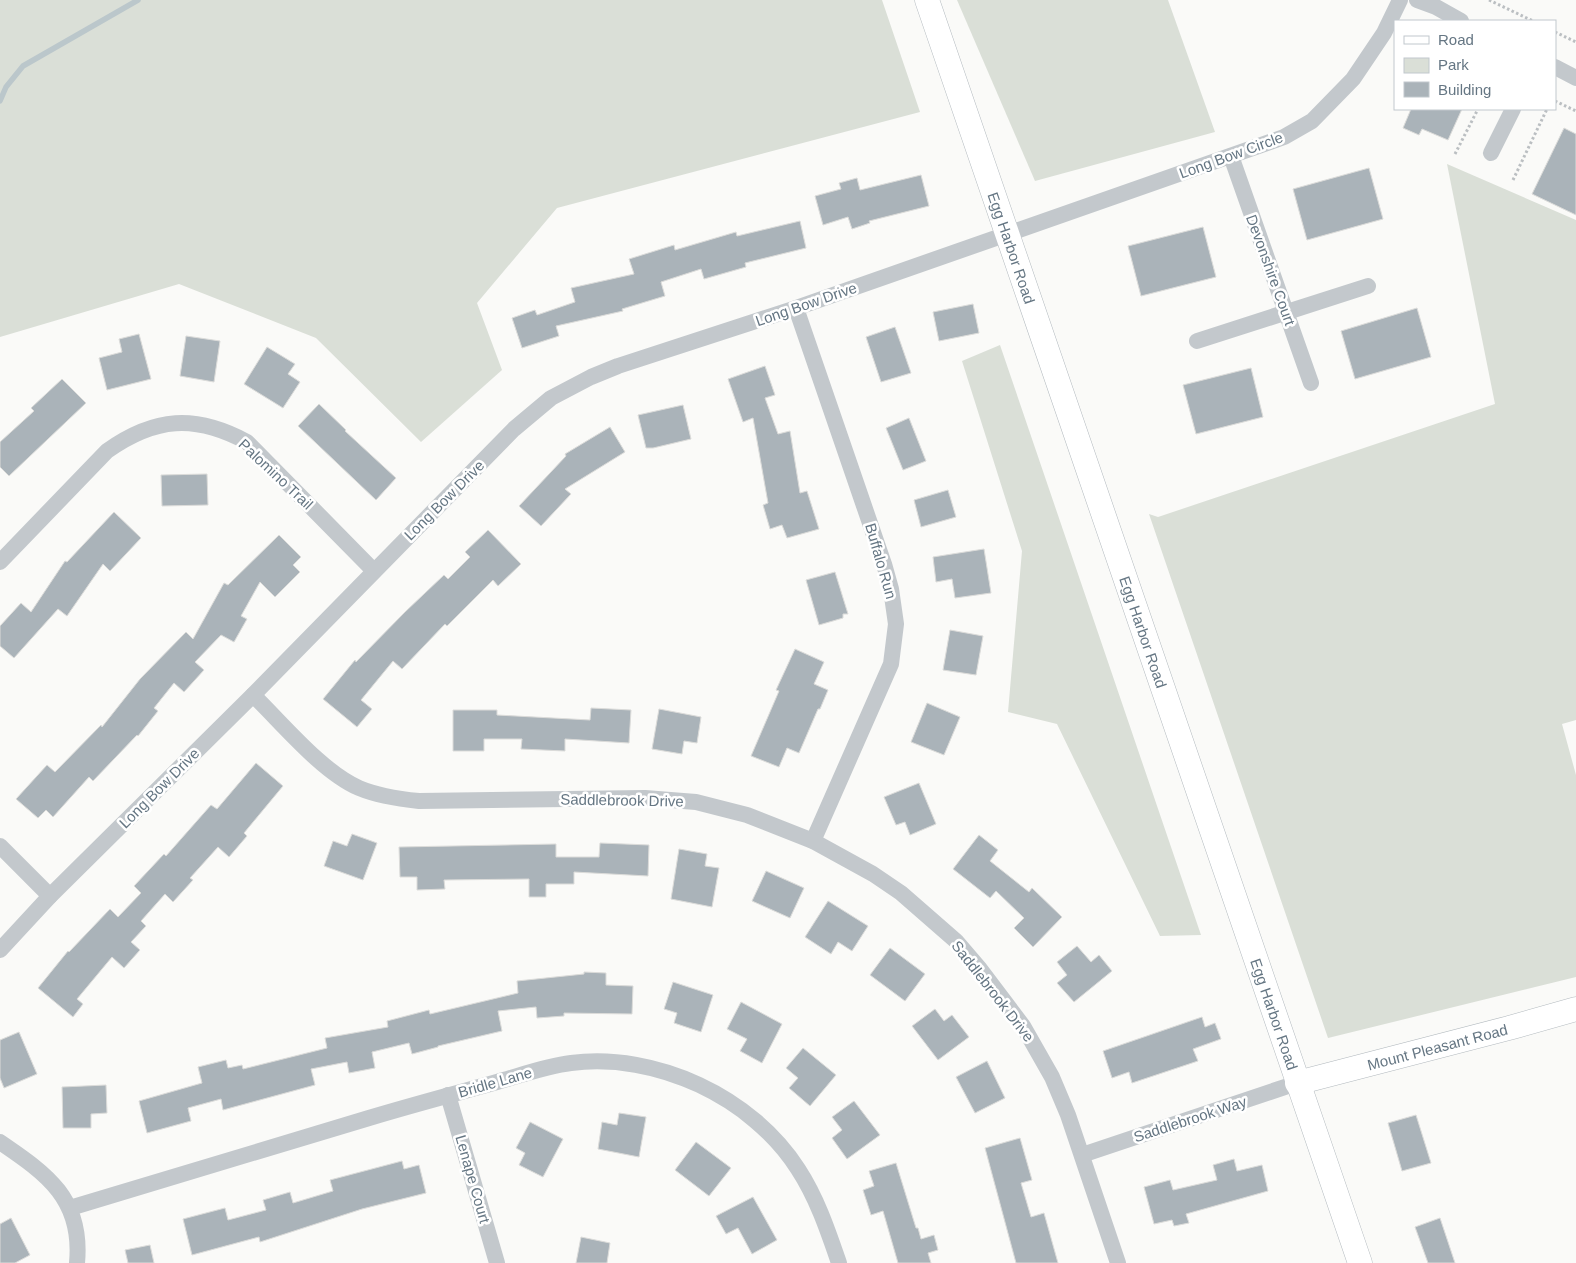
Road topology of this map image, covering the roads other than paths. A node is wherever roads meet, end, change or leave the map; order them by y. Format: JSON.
{"nodes":[{"id":1,"x":927,"y":0,"type":"edge"},
{"id":2,"x":1400,"y":0,"type":"edge"},
{"id":3,"x":1417,"y":0,"type":"edge"},
{"id":4,"x":1459,"y":20,"type":"edge"},
{"id":5,"x":1556,"y":68,"type":"edge"},
{"id":6,"x":1576,"y":78,"type":"edge"},
{"id":7,"x":1512,"y":110,"type":"edge"},
{"id":8,"x":1491,"y":153,"type":"dead end"},
{"id":9,"x":1231,"y":156,"type":"junction"},
{"id":10,"x":1006,"y":235,"type":"junction"},
{"id":11,"x":1368,"y":286,"type":"dead end"},
{"id":12,"x":796,"y":308,"type":"junction"},
{"id":13,"x":1286,"y":312,"type":"junction"},
{"id":14,"x":1196,"y":341,"type":"dead end"},
{"id":15,"x":1311,"y":383,"type":"dead end"},
{"id":16,"x":0,"y":562,"type":"edge"},
{"id":17,"x":374,"y":571,"type":"junction"},
{"id":18,"x":253,"y":695,"type":"junction"},
{"id":19,"x":813,"y":841,"type":"junction"},
{"id":20,"x":0,"y":846,"type":"edge"},
{"id":21,"x":50,"y":896,"type":"junction"},
{"id":22,"x":0,"y":950,"type":"edge"},
{"id":23,"x":1576,"y":1008,"type":"edge"},
{"id":24,"x":1297,"y":1083,"type":"junction"},
{"id":25,"x":448,"y":1095,"type":"junction"},
{"id":26,"x":0,"y":1142,"type":"edge"},
{"id":27,"x":1082,"y":1155,"type":"junction"},
{"id":28,"x":70,"y":1208,"type":"junction"},
{"id":29,"x":497,"y":1262,"type":"edge"},
{"id":30,"x":77,"y":1263,"type":"edge"},
{"id":31,"x":838,"y":1263,"type":"edge"},
{"id":32,"x":1118,"y":1263,"type":"edge"},
{"id":33,"x":1360,"y":1263,"type":"edge"}],
"edges":[{"from":1,"to":10,"type":"main road","name":"Egg Harbor Road"},
{"from":2,"to":9,"type":"street","name":"Long Bow Circle"},
{"from":3,"to":4,"type":"street"},
{"from":5,"to":6,"type":"street"},
{"from":7,"to":8,"type":"street"},
{"from":9,"to":10,"type":"street","name":"Long Bow Circle"},
{"from":9,"to":13,"type":"street","name":"Devonshire Court"},
{"from":10,"to":12,"type":"street","name":"Long Bow Drive"},
{"from":10,"to":24,"type":"main road","name":"Egg Harbor Road"},
{"from":11,"to":13,"type":"street"},
{"from":12,"to":17,"type":"street","name":"Long Bow Drive"},
{"from":12,"to":19,"type":"street","name":"Buffalo Run"},
{"from":13,"to":14,"type":"street"},
{"from":13,"to":15,"type":"street","name":"Devonshire Court"},
{"from":16,"to":17,"type":"street","name":"Palomino Trail"},
{"from":17,"to":18,"type":"street","name":"Long Bow Drive"},
{"from":18,"to":19,"type":"street","name":"Saddlebrook Drive"},
{"from":18,"to":21,"type":"street","name":"Long Bow Drive"},
{"from":19,"to":27,"type":"street","name":"Saddlebrook Drive"},
{"from":20,"to":21,"type":"street"},
{"from":21,"to":22,"type":"street","name":"Long Bow Drive"},
{"from":23,"to":24,"type":"main road","name":"Mount Pleasant Road"},
{"from":24,"to":27,"type":"street","name":"Saddlebrook Way"},
{"from":24,"to":33,"type":"main road","name":"Egg Harbor Road"},
{"from":25,"to":28,"type":"street","name":"Bridle Lane"},
{"from":25,"to":29,"type":"street","name":"Lenape Court"},
{"from":25,"to":31,"type":"street","name":"Bridle Lane"},
{"from":26,"to":28,"type":"street"},
{"from":27,"to":32,"type":"street","name":"Saddlebrook Drive"},
{"from":28,"to":30,"type":"street"}]}
